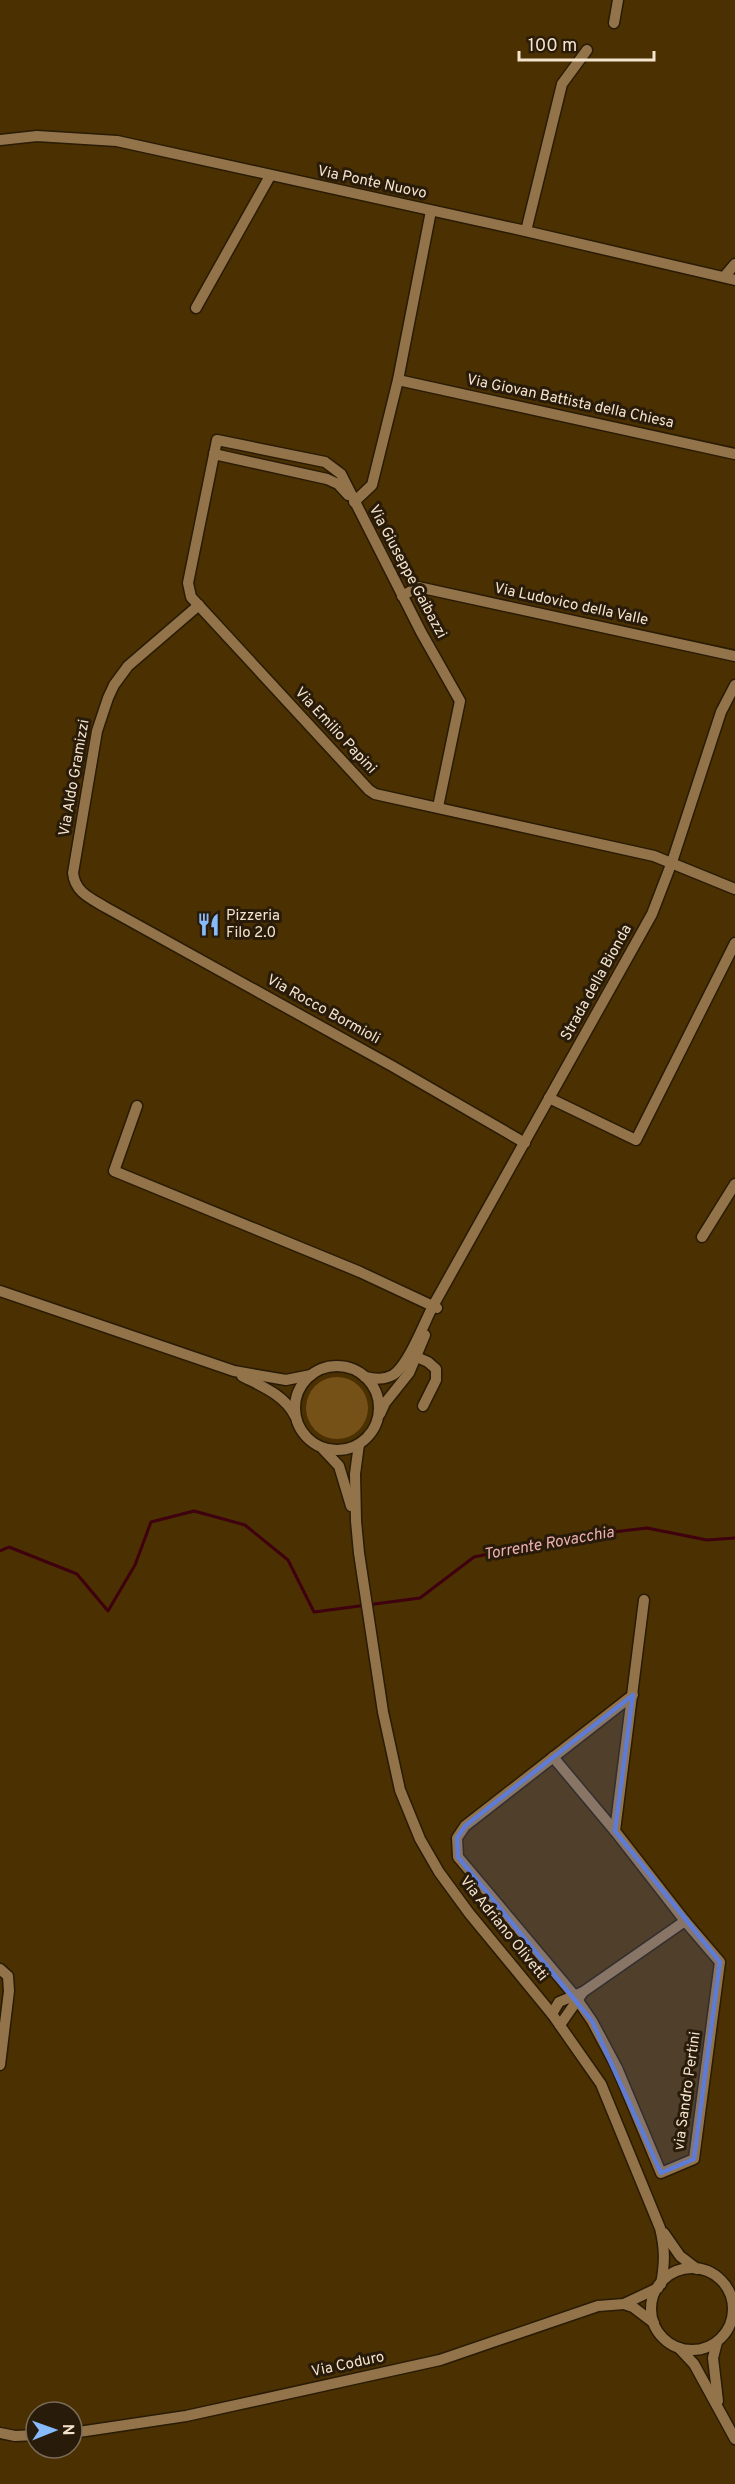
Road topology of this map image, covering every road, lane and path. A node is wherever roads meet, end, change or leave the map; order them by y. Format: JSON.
{"nodes":[{"id":1,"x":618,"y":0,"type":"edge"},
{"id":2,"x":614,"y":23,"type":"dead end"},
{"id":3,"x":587,"y":50,"type":"dead end"},
{"id":4,"x":0,"y":140,"type":"edge"},
{"id":5,"x":270,"y":176,"type":"junction"},
{"id":6,"x":430,"y":211,"type":"junction"},
{"id":7,"x":526,"y":231,"type":"junction"},
{"id":8,"x":735,"y":264,"type":"edge"},
{"id":9,"x":730,"y":279,"type":"edge"},
{"id":10,"x":196,"y":308,"type":"dead end"},
{"id":11,"x":398,"y":380,"type":"junction"},
{"id":12,"x":214,"y":454,"type":"junction"},
{"id":13,"x":735,"y":454,"type":"edge"},
{"id":14,"x":354,"y":502,"type":"junction"},
{"id":15,"x":402,"y":596,"type":"junction"},
{"id":16,"x":199,"y":605,"type":"junction"},
{"id":17,"x":735,"y":656,"type":"edge"},
{"id":18,"x":735,"y":685,"type":"edge"},
{"id":19,"x":438,"y":807,"type":"junction"},
{"id":20,"x":672,"y":862,"type":"junction"},
{"id":21,"x":735,"y":889,"type":"edge"},
{"id":22,"x":105,"y":907,"type":"joint"},
{"id":23,"x":735,"y":944,"type":"edge"},
{"id":24,"x":549,"y":1098,"type":"junction"},
{"id":25,"x":137,"y":1107,"type":"dead end"},
{"id":26,"x":525,"y":1143,"type":"junction"},
{"id":27,"x":735,"y":1184,"type":"edge"},
{"id":28,"x":702,"y":1237,"type":"dead end"},
{"id":29,"x":0,"y":1291,"type":"edge"},
{"id":30,"x":435,"y":1307,"type":"junction"},
{"id":31,"x":412,"y":1355,"type":"junction"},
{"id":32,"x":234,"y":1371,"type":"junction"},
{"id":33,"x":311,"y":1375,"type":"junction"},
{"id":34,"x":365,"y":1377,"type":"junction"},
{"id":35,"x":423,"y":1406,"type":"dead end"},
{"id":36,"x":379,"y":1417,"type":"junction"},
{"id":37,"x":297,"y":1420,"type":"junction"},
{"id":38,"x":359,"y":1444,"type":"junction"},
{"id":39,"x":318,"y":1446,"type":"junction"},
{"id":40,"x":356,"y":1521,"type":"junction"},
{"id":41,"x":644,"y":1600,"type":"dead end"},
{"id":42,"x":633,"y":1695,"type":"junction"},
{"id":43,"x":553,"y":1757,"type":"junction"},
{"id":44,"x":615,"y":1832,"type":"junction"},
{"id":45,"x":685,"y":1921,"type":"junction"},
{"id":46,"x":0,"y":1969,"type":"edge"},
{"id":47,"x":517,"y":1971,"type":"junction"},
{"id":48,"x":578,"y":1996,"type":"junction"},
{"id":49,"x":562,"y":2000,"type":"junction"},
{"id":50,"x":552,"y":2014,"type":"junction"},
{"id":51,"x":560,"y":2025,"type":"junction"},
{"id":52,"x":0,"y":2065,"type":"edge"},
{"id":53,"x":660,"y":2228,"type":"junction"},
{"id":54,"x":697,"y":2269,"type":"junction"},
{"id":55,"x":719,"y":2278,"type":"junction"},
{"id":56,"x":735,"y":2280,"type":"edge"},
{"id":57,"x":659,"y":2286,"type":"junction"},
{"id":58,"x":624,"y":2304,"type":"junction"},
{"id":59,"x":734,"y":2305,"type":"edge"},
{"id":60,"x":654,"y":2323,"type":"junction"},
{"id":61,"x":717,"y":2342,"type":"junction"},
{"id":62,"x":679,"y":2348,"type":"junction"},
{"id":63,"x":719,"y":2410,"type":"junction"},
{"id":64,"x":84,"y":2431,"type":"edge"},
{"id":65,"x":0,"y":2433,"type":"edge"},
{"id":66,"x":24,"y":2436,"type":"edge"},
{"id":67,"x":735,"y":2439,"type":"edge"}],
"edges":[{"from":1,"to":2,"type":"street"},
{"from":3,"to":7,"type":"street"},
{"from":4,"to":5,"type":"street","name":"Via Ponte Nuovo"},
{"from":5,"to":6,"type":"street","name":"Via Ponte Nuovo"},
{"from":5,"to":10,"type":"street"},
{"from":6,"to":7,"type":"street","name":"Via Ponte Nuovo"},
{"from":6,"to":11,"type":"street","name":"Via Giuseppe Gaibazzi"},
{"from":7,"to":9,"type":"street","name":"Via Ponte Nuovo"},
{"from":8,"to":9,"type":"street"},
{"from":11,"to":13,"type":"street","name":"Via Giovan Battista della Chiesa"},
{"from":11,"to":14,"type":"street","name":"Via Giuseppe Gaibazzi"},
{"from":12,"to":14,"type":"street"},
{"from":12,"to":14,"type":"street","name":"Via Emilio Papini"},
{"from":12,"to":16,"type":"street","name":"Via Emilio Papini"},
{"from":14,"to":15,"type":"street","name":"Via Giuseppe Gaibazzi"},
{"from":15,"to":17,"type":"street","name":"Via Ludovico della Valle"},
{"from":15,"to":19,"type":"street","name":"Via Giuseppe Gaibazzi"},
{"from":16,"to":19,"type":"street","name":"Via Emilio Papini"},
{"from":16,"to":22,"type":"street","name":"Via Aldo Gramizzi"},
{"from":18,"to":20,"type":"street","name":"Strada della Bionda"},
{"from":19,"to":20,"type":"street","name":"Via Emilio Papini"},
{"from":20,"to":21,"type":"street","name":"Via Emilio Papini"},
{"from":20,"to":24,"type":"street","name":"Strada della Bionda"},
{"from":22,"to":26,"type":"street","name":"Via Rocco Bormioli"},
{"from":23,"to":24,"type":"street"},
{"from":24,"to":26,"type":"street","name":"Strada della Bionda"},
{"from":25,"to":30,"type":"street"},
{"from":26,"to":30,"type":"street","name":"Strada della Bionda"},
{"from":27,"to":28,"type":"street"},
{"from":29,"to":32,"type":"street"},
{"from":30,"to":31,"type":"street","name":"Strada della Bionda"},
{"from":31,"to":34,"type":"street","name":"Strada della Bionda"},
{"from":31,"to":35,"type":"street"},
{"from":31,"to":36,"type":"street","name":"Strada della Bionda"},
{"from":32,"to":33,"type":"street"},
{"from":32,"to":37,"type":"street"},
{"from":33,"to":34,"type":"street"},
{"from":33,"to":37,"type":"street"},
{"from":34,"to":36,"type":"street"},
{"from":36,"to":38,"type":"street"},
{"from":37,"to":39,"type":"street"},
{"from":38,"to":39,"type":"street"},
{"from":38,"to":40,"type":"street"},
{"from":39,"to":40,"type":"street"},
{"from":40,"to":47,"type":"street","name":"Via Adriano Olivetti"},
{"from":41,"to":42,"type":"street"},
{"from":42,"to":43,"type":"street","name":"via Sandro Pertini"},
{"from":42,"to":44,"type":"street"},
{"from":43,"to":44,"type":"street","name":"via Sandro Pertini"},
{"from":43,"to":48,"type":"street","name":"via Sandro Pertini"},
{"from":44,"to":45,"type":"street","name":"via Sandro Pertini"},
{"from":45,"to":48,"type":"street"},
{"from":45,"to":48,"type":"street","name":"via Sandro Pertini"},
{"from":46,"to":52,"type":"street"},
{"from":47,"to":49,"type":"street"},
{"from":47,"to":50,"type":"street","name":"Via Adriano Olivetti"},
{"from":48,"to":49,"type":"street"},
{"from":48,"to":51,"type":"street"},
{"from":49,"to":50,"type":"street"},
{"from":50,"to":51,"type":"street","name":"Via Adriano Olivetti"},
{"from":51,"to":53,"type":"street","name":"Via Adriano Olivetti"},
{"from":53,"to":54,"type":"street"},
{"from":53,"to":57,"type":"street"},
{"from":54,"to":55,"type":"street"},
{"from":54,"to":57,"type":"street"},
{"from":55,"to":56,"type":"street"},
{"from":55,"to":59,"type":"street"},
{"from":57,"to":58,"type":"street","name":"Via Coduro"},
{"from":57,"to":60,"type":"street"},
{"from":58,"to":60,"type":"street"},
{"from":58,"to":64,"type":"street","name":"Via Coduro"},
{"from":59,"to":61,"type":"street"},
{"from":60,"to":62,"type":"street"},
{"from":61,"to":62,"type":"street"},
{"from":61,"to":63,"type":"street"},
{"from":62,"to":63,"type":"street"},
{"from":63,"to":67,"type":"street"},
{"from":65,"to":66,"type":"street"}]}
